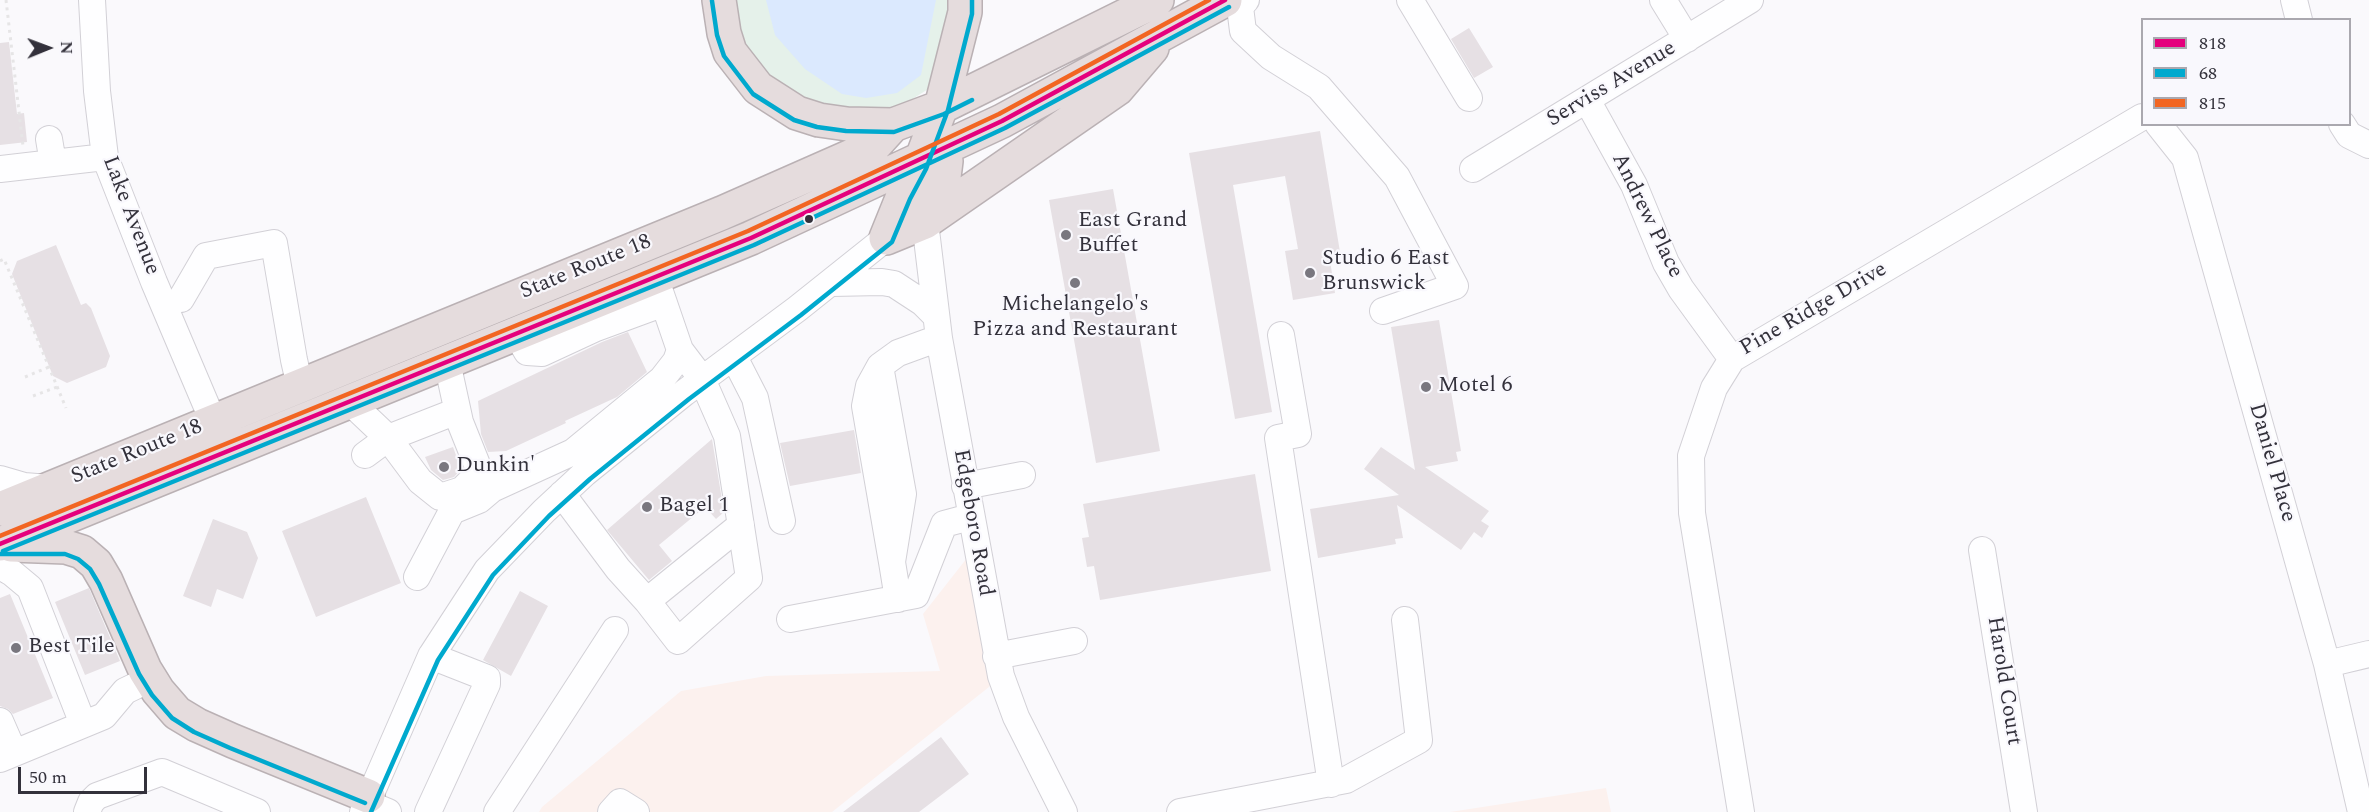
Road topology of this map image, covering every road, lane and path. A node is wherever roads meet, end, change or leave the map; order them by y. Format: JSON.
{"nodes":[{"id":1,"x":6,"y":0,"type":"edge"},
{"id":2,"x":92,"y":0,"type":"edge"},
{"id":3,"x":719,"y":0,"type":"edge"},
{"id":4,"x":965,"y":0,"type":"edge"},
{"id":5,"x":1157,"y":0,"type":"edge"},
{"id":6,"x":1225,"y":0,"type":"edge"},
{"id":7,"x":1246,"y":0,"type":"edge"},
{"id":8,"x":1410,"y":0,"type":"edge"},
{"id":9,"x":1663,"y":0,"type":"edge"},
{"id":10,"x":1750,"y":0,"type":"edge"},
{"id":11,"x":2294,"y":0,"type":"edge"},
{"id":12,"x":1131,"y":8,"type":"edge"},
{"id":13,"x":2298,"y":18,"type":"edge"},
{"id":14,"x":1163,"y":35,"type":"junction"},
{"id":15,"x":1687,"y":39,"type":"junction"},
{"id":16,"x":1469,"y":98,"type":"dead end"},
{"id":17,"x":1587,"y":100,"type":"junction"},
{"id":18,"x":2141,"y":118,"type":"edge"},
{"id":19,"x":2160,"y":126,"type":"edge"},
{"id":20,"x":2343,"y":126,"type":"edge"},
{"id":21,"x":923,"y":136,"type":"junction"},
{"id":22,"x":2369,"y":145,"type":"edge"},
{"id":23,"x":24,"y":151,"type":"dead end"},
{"id":24,"x":105,"y":157,"type":"junction"},
{"id":25,"x":0,"y":169,"type":"edge"},
{"id":26,"x":1473,"y":169,"type":"dead end"},
{"id":27,"x":925,"y":222,"type":"junction"},
{"id":28,"x":886,"y":238,"type":"junction"},
{"id":29,"x":0,"y":261,"type":"edge"},
{"id":30,"x":831,"y":283,"type":"junction"},
{"id":31,"x":659,"y":290,"type":"junction"},
{"id":32,"x":181,"y":299,"type":"dead end"},
{"id":33,"x":1383,"y":311,"type":"dead end"},
{"id":34,"x":938,"y":327,"type":"junction"},
{"id":35,"x":1281,"y":335,"type":"dead end"},
{"id":36,"x":680,"y":350,"type":"junction"},
{"id":37,"x":734,"y":357,"type":"junction"},
{"id":38,"x":1732,"y":359,"type":"junction"},
{"id":39,"x":447,"y":362,"type":"junction"},
{"id":40,"x":49,"y":367,"type":"junction"},
{"id":41,"x":25,"y":377,"type":"dead end"},
{"id":42,"x":702,"y":380,"type":"junction"},
{"id":43,"x":300,"y":386,"type":"junction"},
{"id":44,"x":57,"y":387,"type":"junction"},
{"id":45,"x":33,"y":396,"type":"dead end"},
{"id":46,"x":349,"y":401,"type":"junction"},
{"id":47,"x":66,"y":408,"type":"dead end"},
{"id":48,"x":457,"y":411,"type":"junction"},
{"id":49,"x":213,"y":421,"type":"junction"},
{"id":50,"x":388,"y":438,"type":"junction"},
{"id":51,"x":365,"y":455,"type":"dead end"},
{"id":52,"x":559,"y":458,"type":"junction"},
{"id":53,"x":1022,"y":475,"type":"dead end"},
{"id":54,"x":0,"y":479,"type":"edge"},
{"id":55,"x":486,"y":480,"type":"junction"},
{"id":56,"x":965,"y":486,"type":"junction"},
{"id":57,"x":569,"y":487,"type":"junction"},
{"id":58,"x":49,"y":488,"type":"junction"},
{"id":59,"x":0,"y":509,"type":"edge"},
{"id":60,"x":970,"y":517,"type":"junction"},
{"id":61,"x":782,"y":521,"type":"dead end"},
{"id":62,"x":741,"y":525,"type":"junction"},
{"id":63,"x":0,"y":545,"type":"edge"},
{"id":64,"x":1982,"y":550,"type":"dead end"},
{"id":65,"x":0,"y":566,"type":"edge"},
{"id":66,"x":417,"y":577,"type":"dead end"},
{"id":67,"x":907,"y":597,"type":"junction"},
{"id":68,"x":647,"y":601,"type":"junction"},
{"id":69,"x":790,"y":619,"type":"dead end"},
{"id":70,"x":1405,"y":620,"type":"dead end"},
{"id":71,"x":615,"y":630,"type":"dead end"},
{"id":72,"x":1074,"y":641,"type":"dead end"},
{"id":73,"x":2369,"y":654,"type":"edge"},
{"id":74,"x":431,"y":656,"type":"junction"},
{"id":75,"x":996,"y":656,"type":"junction"},
{"id":76,"x":2327,"y":664,"type":"junction"},
{"id":77,"x":150,"y":679,"type":"junction"},
{"id":78,"x":0,"y":721,"type":"edge"},
{"id":79,"x":83,"y":724,"type":"junction"},
{"id":80,"x":7,"y":756,"type":"edge"},
{"id":81,"x":1331,"y":784,"type":"junction"},
{"id":82,"x":371,"y":806,"type":"edge"},
{"id":83,"x":87,"y":812,"type":"edge"},
{"id":84,"x":257,"y":812,"type":"edge"},
{"id":85,"x":428,"y":812,"type":"edge"},
{"id":86,"x":497,"y":812,"type":"edge"},
{"id":87,"x":610,"y":812,"type":"edge"},
{"id":88,"x":636,"y":812,"type":"edge"},
{"id":89,"x":1064,"y":812,"type":"edge"},
{"id":90,"x":1180,"y":812,"type":"edge"},
{"id":91,"x":1741,"y":812,"type":"edge"},
{"id":92,"x":2024,"y":812,"type":"edge"},
{"id":93,"x":2361,"y":812,"type":"edge"}],
"edges":[{"from":1,"to":23,"type":"path"},
{"from":2,"to":24,"type":"street","name":"Lake Avenue"},
{"from":3,"to":21,"type":"highway"},
{"from":4,"to":21,"type":"highway"},
{"from":5,"to":12,"type":"highway","name":"State Route 18"},
{"from":6,"to":14,"type":"highway","name":"State Route 18"},
{"from":7,"to":33,"type":"street"},
{"from":8,"to":16,"type":"street"},
{"from":9,"to":15,"type":"street"},
{"from":10,"to":15,"type":"street","name":"Serviss Avenue"},
{"from":11,"to":13,"type":"street"},
{"from":12,"to":21,"type":"highway","name":"State Route 18"},
{"from":14,"to":21,"type":"highway","name":"State Route 18"},
{"from":14,"to":27,"type":"highway"},
{"from":15,"to":17,"type":"street","name":"Serviss Avenue"},
{"from":17,"to":26,"type":"street","name":"Serviss Avenue"},
{"from":17,"to":38,"type":"street","name":"Andrew Place"},
{"from":18,"to":38,"type":"street","name":"Pine Ridge Drive"},
{"from":19,"to":76,"type":"street","name":"Daniel Place"},
{"from":20,"to":22,"type":"street"},
{"from":21,"to":27,"type":"highway"},
{"from":21,"to":28,"type":"highway"},
{"from":21,"to":31,"type":"highway","name":"State Route 18"},
{"from":21,"to":43,"type":"highway","name":"State Route 18"},
{"from":24,"to":25,"type":"street"},
{"from":24,"to":49,"type":"street","name":"Lake Avenue"},
{"from":27,"to":28,"type":"highway"},
{"from":27,"to":34,"type":"street","name":"Edgeboro Road"},
{"from":28,"to":30,"type":"street"},
{"from":29,"to":40,"type":"path"},
{"from":30,"to":34,"type":"street"},
{"from":30,"to":37,"type":"street"},
{"from":31,"to":36,"type":"street"},
{"from":31,"to":39,"type":"highway","name":"State Route 18"},
{"from":32,"to":43,"type":"street"},
{"from":34,"to":56,"type":"street","name":"Edgeboro Road"},
{"from":34,"to":67,"type":"street"},
{"from":35,"to":81,"type":"street"},
{"from":36,"to":42,"type":"street"},
{"from":36,"to":52,"type":"street"},
{"from":37,"to":42,"type":"street"},
{"from":37,"to":61,"type":"street"},
{"from":38,"to":91,"type":"street","name":"Pine Ridge Drive"},
{"from":39,"to":46,"type":"highway","name":"State Route 18"},
{"from":39,"to":48,"type":"street"},
{"from":40,"to":41,"type":"path"},
{"from":40,"to":44,"type":"path"},
{"from":42,"to":57,"type":"street"},
{"from":42,"to":62,"type":"street"},
{"from":43,"to":49,"type":"highway","name":"State Route 18"},
{"from":44,"to":45,"type":"path"},
{"from":44,"to":47,"type":"path"},
{"from":46,"to":50,"type":"street"},
{"from":46,"to":63,"type":"highway","name":"State Route 18"},
{"from":48,"to":50,"type":"street"},
{"from":48,"to":55,"type":"street"},
{"from":49,"to":58,"type":"highway","name":"State Route 18"},
{"from":50,"to":51,"type":"street"},
{"from":50,"to":55,"type":"street"},
{"from":52,"to":55,"type":"street"},
{"from":52,"to":57,"type":"street"},
{"from":53,"to":56,"type":"street"},
{"from":54,"to":58,"type":"street"},
{"from":55,"to":66,"type":"street"},
{"from":56,"to":60,"type":"street","name":"Edgeboro Road"},
{"from":57,"to":68,"type":"street"},
{"from":57,"to":74,"type":"street"},
{"from":58,"to":59,"type":"highway","name":"State Route 18"},
{"from":60,"to":67,"type":"street"},
{"from":60,"to":75,"type":"street","name":"Edgeboro Road"},
{"from":62,"to":68,"type":"street"},
{"from":62,"to":68,"type":"street"},
{"from":63,"to":77,"type":"highway"},
{"from":64,"to":92,"type":"street","name":"Harold Court"},
{"from":65,"to":79,"type":"street"},
{"from":67,"to":69,"type":"street"},
{"from":70,"to":81,"type":"street"},
{"from":71,"to":86,"type":"street"},
{"from":72,"to":75,"type":"street"},
{"from":73,"to":76,"type":"street"},
{"from":74,"to":82,"type":"street"},
{"from":74,"to":85,"type":"street"},
{"from":75,"to":89,"type":"street","name":"Edgeboro Road"},
{"from":76,"to":93,"type":"street","name":"Daniel Place"},
{"from":77,"to":79,"type":"street"},
{"from":77,"to":82,"type":"highway"},
{"from":78,"to":80,"type":"street"},
{"from":79,"to":80,"type":"street"},
{"from":81,"to":90,"type":"street"},
{"from":83,"to":84,"type":"street"},
{"from":87,"to":88,"type":"street"}]}
